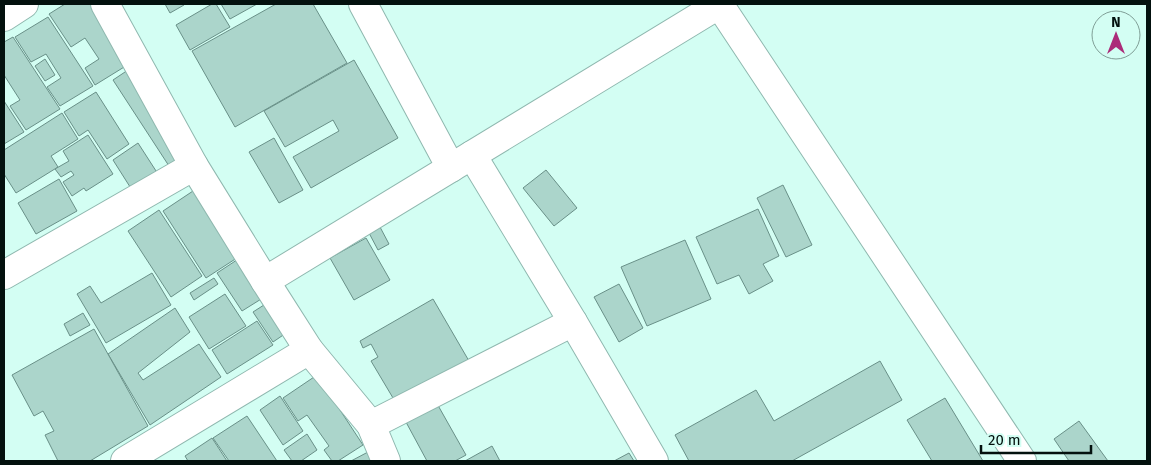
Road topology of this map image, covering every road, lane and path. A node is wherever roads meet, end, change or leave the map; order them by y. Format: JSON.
{"nodes":[{"id":1,"x":24,"y":4,"type":"edge"},
{"id":2,"x":105,"y":4,"type":"edge"},
{"id":3,"x":363,"y":4,"type":"edge"},
{"id":4,"x":719,"y":4,"type":"edge"},
{"id":5,"x":4,"y":17,"type":"edge"},
{"id":6,"x":461,"y":162,"type":"junction"},
{"id":7,"x":194,"y":166,"type":"junction"},
{"id":8,"x":4,"y":275,"type":"edge"},
{"id":9,"x":265,"y":281,"type":"junction"},
{"id":10,"x":573,"y":322,"type":"junction"},
{"id":11,"x":309,"y":350,"type":"junction"},
{"id":12,"x":371,"y":425,"type":"junction"},
{"id":13,"x":125,"y":461,"type":"edge"},
{"id":14,"x":386,"y":461,"type":"edge"},
{"id":15,"x":654,"y":461,"type":"edge"},
{"id":16,"x":1022,"y":461,"type":"edge"}],
"edges":[{"from":1,"to":5,"type":"street"},
{"from":2,"to":7,"type":"street"},
{"from":3,"to":6,"type":"street"},
{"from":4,"to":6,"type":"street"},
{"from":4,"to":16,"type":"street"},
{"from":6,"to":9,"type":"street"},
{"from":6,"to":10,"type":"street"},
{"from":7,"to":8,"type":"street"},
{"from":7,"to":9,"type":"street"},
{"from":9,"to":11,"type":"street"},
{"from":10,"to":12,"type":"street"},
{"from":10,"to":15,"type":"street"},
{"from":11,"to":12,"type":"street"},
{"from":11,"to":13,"type":"street"},
{"from":12,"to":14,"type":"street"}]}
